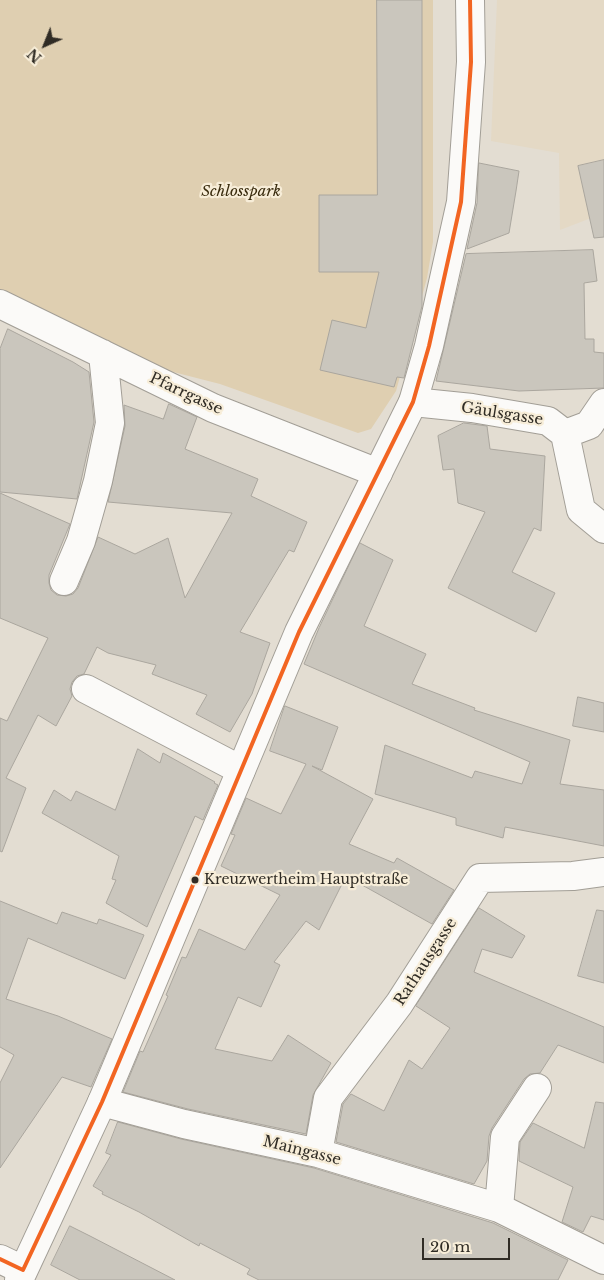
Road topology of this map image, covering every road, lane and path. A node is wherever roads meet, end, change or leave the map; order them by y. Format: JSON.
{"nodes":[{"id":1,"x":470,"y":0,"type":"edge"},
{"id":2,"x":0,"y":304,"type":"edge"},
{"id":3,"x":103,"y":354,"type":"junction"},
{"id":4,"x":413,"y":402,"type":"junction"},
{"id":5,"x":604,"y":403,"type":"edge"},
{"id":6,"x":565,"y":434,"type":"junction"},
{"id":7,"x":378,"y":473,"type":"junction"},
{"id":8,"x":604,"y":528,"type":"edge"},
{"id":9,"x":64,"y":581,"type":"dead end"},
{"id":10,"x":86,"y":689,"type":"dead end"},
{"id":11,"x":241,"y":770,"type":"junction"},
{"id":12,"x":604,"y":872,"type":"edge"},
{"id":13,"x":537,"y":1088,"type":"dead end"},
{"id":14,"x":102,"y":1102,"type":"junction"},
{"id":15,"x":318,"y":1153,"type":"junction"},
{"id":16,"x":499,"y":1208,"type":"junction"},
{"id":17,"x":604,"y":1260,"type":"edge"},
{"id":18,"x":14,"y":1270,"type":"edge"}],
"edges":[{"from":1,"to":4,"type":"street"},
{"from":2,"to":3,"type":"street","name":"Pfarrgasse"},
{"from":3,"to":7,"type":"street","name":"Pfarrgasse"},
{"from":3,"to":9,"type":"street"},
{"from":4,"to":6,"type":"street","name":"Gäulsgasse"},
{"from":4,"to":7,"type":"street"},
{"from":5,"to":6,"type":"street"},
{"from":6,"to":8,"type":"street"},
{"from":7,"to":11,"type":"street"},
{"from":10,"to":11,"type":"street"},
{"from":11,"to":14,"type":"street"},
{"from":12,"to":15,"type":"street","name":"Rathausgasse"},
{"from":13,"to":16,"type":"street"},
{"from":14,"to":15,"type":"street","name":"Maingasse"},
{"from":14,"to":18,"type":"street"},
{"from":15,"to":16,"type":"street","name":"Maingasse"},
{"from":16,"to":17,"type":"street","name":"Maingasse"}]}
